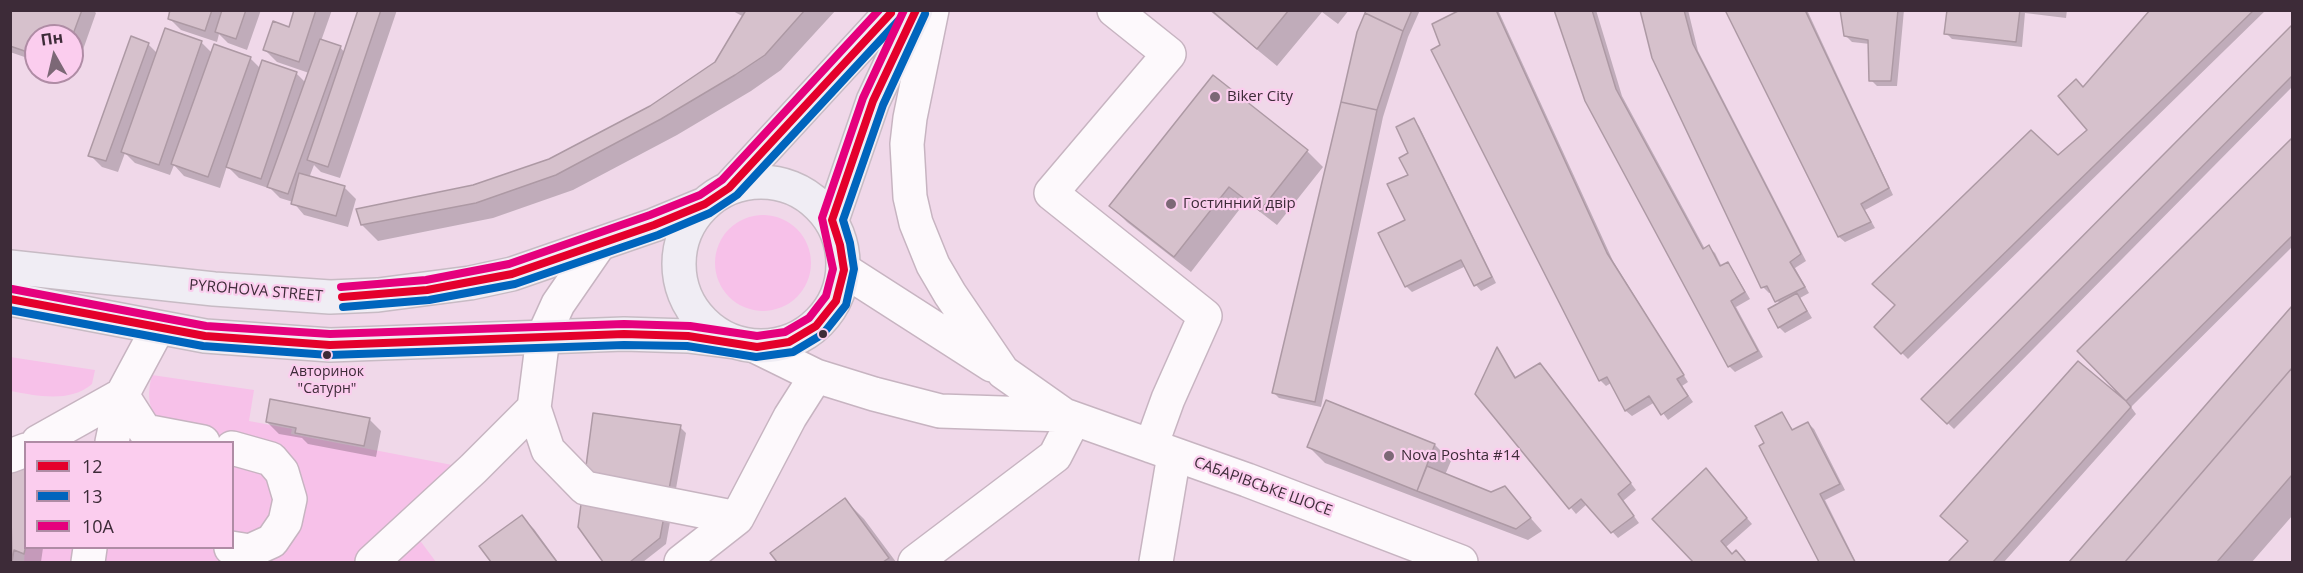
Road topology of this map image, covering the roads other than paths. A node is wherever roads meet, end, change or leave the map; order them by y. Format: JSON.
{"nodes":[{"id":1,"x":893,"y":10,"type":"edge"},
{"id":2,"x":916,"y":10,"type":"edge"},
{"id":3,"x":932,"y":10,"type":"edge"},
{"id":4,"x":1114,"y":10,"type":"edge"},
{"id":5,"x":717,"y":196,"type":"junction"},
{"id":6,"x":832,"y":220,"type":"junction"},
{"id":7,"x":598,"y":246,"type":"junction"},
{"id":8,"x":10,"y":267,"type":"edge"},
{"id":9,"x":844,"y":270,"type":"junction"},
{"id":10,"x":10,"y":298,"type":"edge"},
{"id":11,"x":158,"y":328,"type":"junction"},
{"id":12,"x":543,"y":337,"type":"junction"},
{"id":13,"x":746,"y":345,"type":"junction"},
{"id":14,"x":1003,"y":372,"type":"junction"},
{"id":15,"x":816,"y":376,"type":"junction"},
{"id":16,"x":122,"y":395,"type":"junction"},
{"id":17,"x":534,"y":408,"type":"junction"},
{"id":18,"x":1069,"y":417,"type":"junction"},
{"id":19,"x":40,"y":441,"type":"edge"},
{"id":20,"x":112,"y":441,"type":"edge"},
{"id":21,"x":197,"y":441,"type":"edge"},
{"id":22,"x":234,"y":449,"type":"edge"},
{"id":23,"x":1163,"y":451,"type":"junction"},
{"id":24,"x":736,"y":518,"type":"junction"},
{"id":25,"x":234,"y":548,"type":"edge"},
{"id":26,"x":372,"y":562,"type":"edge"},
{"id":27,"x":681,"y":562,"type":"edge"},
{"id":28,"x":915,"y":562,"type":"edge"},
{"id":29,"x":1156,"y":562,"type":"edge"},
{"id":30,"x":1461,"y":562,"type":"edge"}],
"edges":[{"from":1,"to":5,"type":"main road","name":"PYROHOVA STREET"},
{"from":2,"to":6,"type":"main road"},
{"from":3,"to":14,"type":"street"},
{"from":4,"to":23,"type":"street"},
{"from":5,"to":6,"type":"main road"},
{"from":5,"to":7,"type":"main road","name":"PYROHOVA STREET"},
{"from":5,"to":13,"type":"main road"},
{"from":6,"to":9,"type":"main road"},
{"from":7,"to":8,"type":"main road","name":"PYROHOVA STREET"},
{"from":7,"to":12,"type":"street"},
{"from":9,"to":13,"type":"main road"},
{"from":9,"to":14,"type":"street"},
{"from":10,"to":11,"type":"main road"},
{"from":11,"to":12,"type":"main road"},
{"from":11,"to":16,"type":"street"},
{"from":12,"to":13,"type":"main road"},
{"from":12,"to":17,"type":"street"},
{"from":13,"to":15,"type":"street"},
{"from":14,"to":18,"type":"street"},
{"from":15,"to":18,"type":"street"},
{"from":15,"to":24,"type":"street"},
{"from":16,"to":19,"type":"street"},
{"from":16,"to":20,"type":"street"},
{"from":16,"to":21,"type":"street"},
{"from":17,"to":24,"type":"street"},
{"from":17,"to":26,"type":"street"},
{"from":18,"to":23,"type":"street","name":"САБАРІВСЬКЕ ШОСЕ"},
{"from":18,"to":28,"type":"street"},
{"from":22,"to":25,"type":"street"},
{"from":23,"to":29,"type":"street"},
{"from":23,"to":30,"type":"street","name":"САБАРІВСЬКЕ ШОСЕ"},
{"from":24,"to":27,"type":"street"}]}
